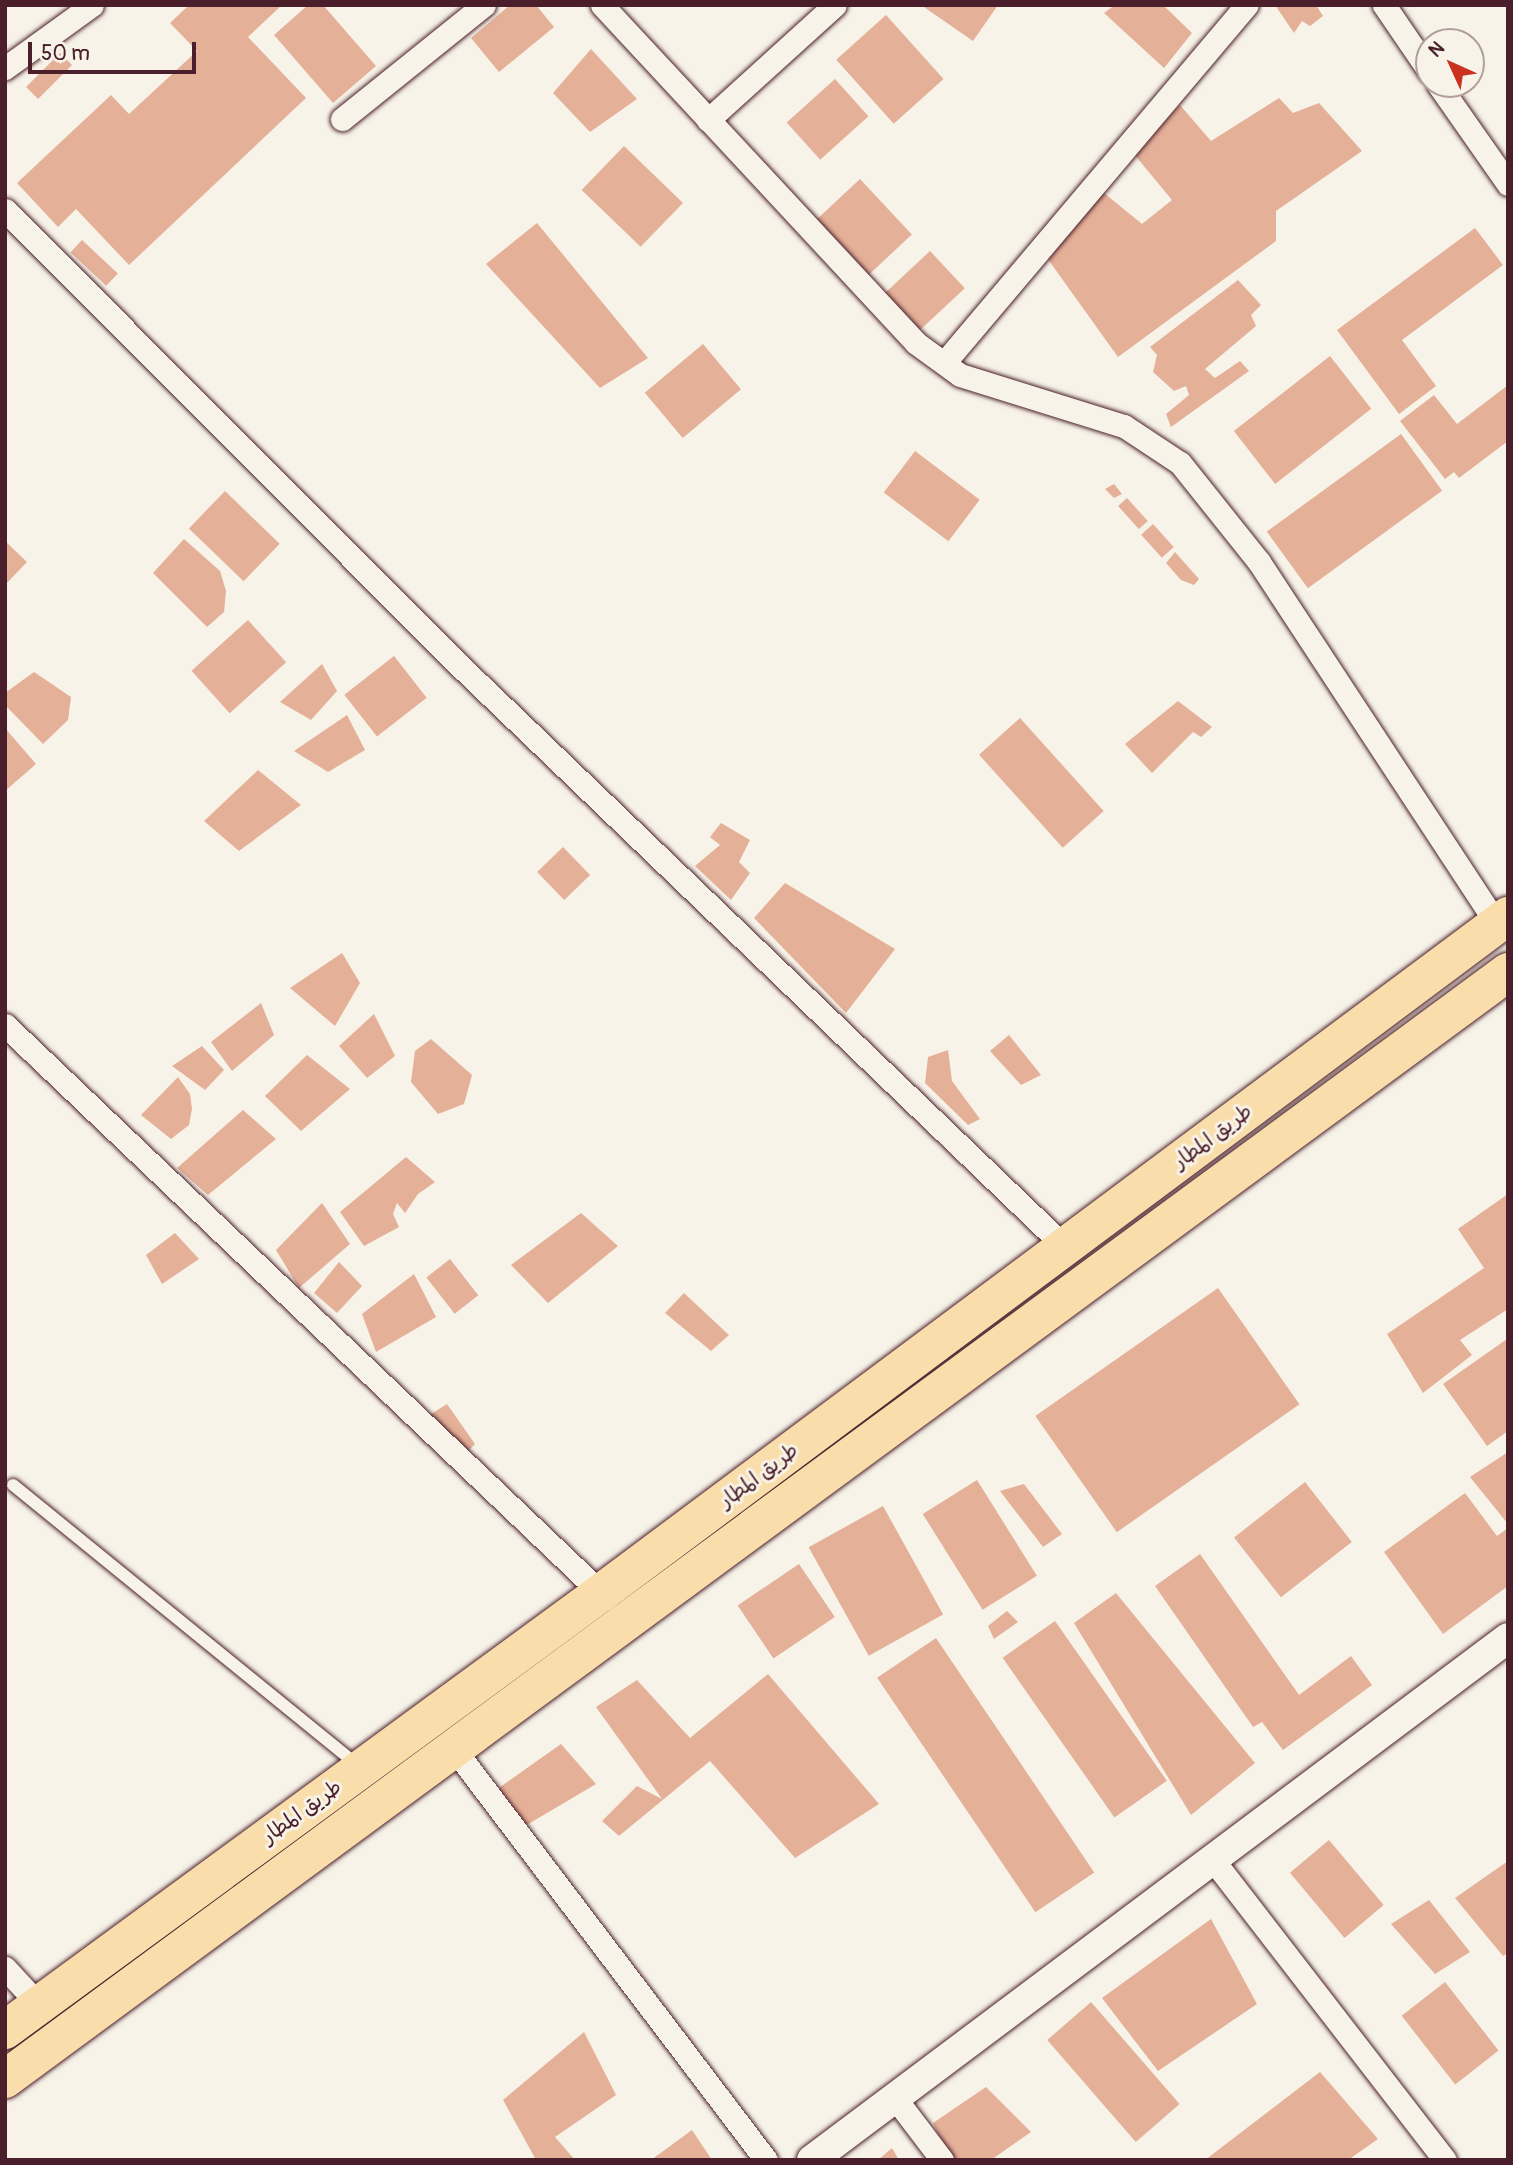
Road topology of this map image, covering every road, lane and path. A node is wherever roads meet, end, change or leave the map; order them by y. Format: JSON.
{"nodes":[{"id":1,"x":92,"y":5,"type":"edge"},
{"id":2,"x":484,"y":5,"type":"edge"},
{"id":3,"x":602,"y":5,"type":"edge"},
{"id":4,"x":835,"y":5,"type":"edge"},
{"id":5,"x":1247,"y":5,"type":"edge"},
{"id":6,"x":1384,"y":5,"type":"edge"},
{"id":7,"x":1415,"y":50,"type":"edge"},
{"id":8,"x":5,"y":68,"type":"edge"},
{"id":9,"x":1448,"y":98,"type":"edge"},
{"id":10,"x":342,"y":119,"type":"dead end"},
{"id":11,"x":708,"y":120,"type":"junction"},
{"id":12,"x":1508,"y":184,"type":"edge"},
{"id":13,"x":5,"y":210,"type":"edge"},
{"id":14,"x":944,"y":363,"type":"junction"},
{"id":15,"x":1503,"y":920,"type":"edge"},
{"id":16,"x":1508,"y":972,"type":"edge"},
{"id":17,"x":5,"y":1024,"type":"edge"},
{"id":18,"x":1066,"y":1248,"type":"junction"},
{"id":19,"x":13,"y":1485,"type":"dead end"},
{"id":20,"x":601,"y":1593,"type":"junction"},
{"id":21,"x":1508,"y":1638,"type":"edge"},
{"id":22,"x":454,"y":1749,"type":"junction"},
{"id":23,"x":361,"y":1768,"type":"junction"},
{"id":24,"x":1213,"y":1860,"type":"junction"},
{"id":25,"x":224,"y":1869,"type":"junction"},
{"id":26,"x":251,"y":1898,"type":"junction"},
{"id":27,"x":5,"y":1968,"type":"edge"},
{"id":28,"x":39,"y":2006,"type":"junction"},
{"id":29,"x":5,"y":2030,"type":"edge"},
{"id":30,"x":5,"y":2079,"type":"edge"},
{"id":31,"x":895,"y":2098,"type":"junction"},
{"id":32,"x":766,"y":2160,"type":"edge"},
{"id":33,"x":812,"y":2160,"type":"edge"},
{"id":34,"x":943,"y":2160,"type":"edge"},
{"id":35,"x":1445,"y":2160,"type":"edge"}],
"edges":[{"from":1,"to":8,"type":"street"},
{"from":2,"to":10,"type":"street"},
{"from":3,"to":11,"type":"street"},
{"from":4,"to":11,"type":"street"},
{"from":5,"to":14,"type":"street"},
{"from":6,"to":7,"type":"street"},
{"from":9,"to":12,"type":"street"},
{"from":11,"to":14,"type":"street"},
{"from":13,"to":18,"type":"street"},
{"from":14,"to":15,"type":"street"},
{"from":15,"to":18,"type":"highway","name":"طريق المطار"},
{"from":16,"to":22,"type":"highway","name":"طريق المطار"},
{"from":17,"to":20,"type":"street"},
{"from":18,"to":20,"type":"highway","name":"طريق المطار"},
{"from":19,"to":23,"type":"lane"},
{"from":20,"to":23,"type":"highway","name":"طريق المطار"},
{"from":21,"to":24,"type":"street"},
{"from":22,"to":26,"type":"highway","name":"طريق المطار"},
{"from":22,"to":32,"type":"street"},
{"from":23,"to":25,"type":"highway","name":"طريق المطار"},
{"from":24,"to":31,"type":"street"},
{"from":24,"to":35,"type":"street"},
{"from":25,"to":26,"type":"highway"},
{"from":25,"to":28,"type":"highway","name":"طريق المطار"},
{"from":26,"to":30,"type":"highway","name":"طريق المطار"},
{"from":27,"to":28,"type":"street"},
{"from":28,"to":29,"type":"highway","name":"طريق المطار"},
{"from":31,"to":33,"type":"street"},
{"from":31,"to":34,"type":"street"}]}
